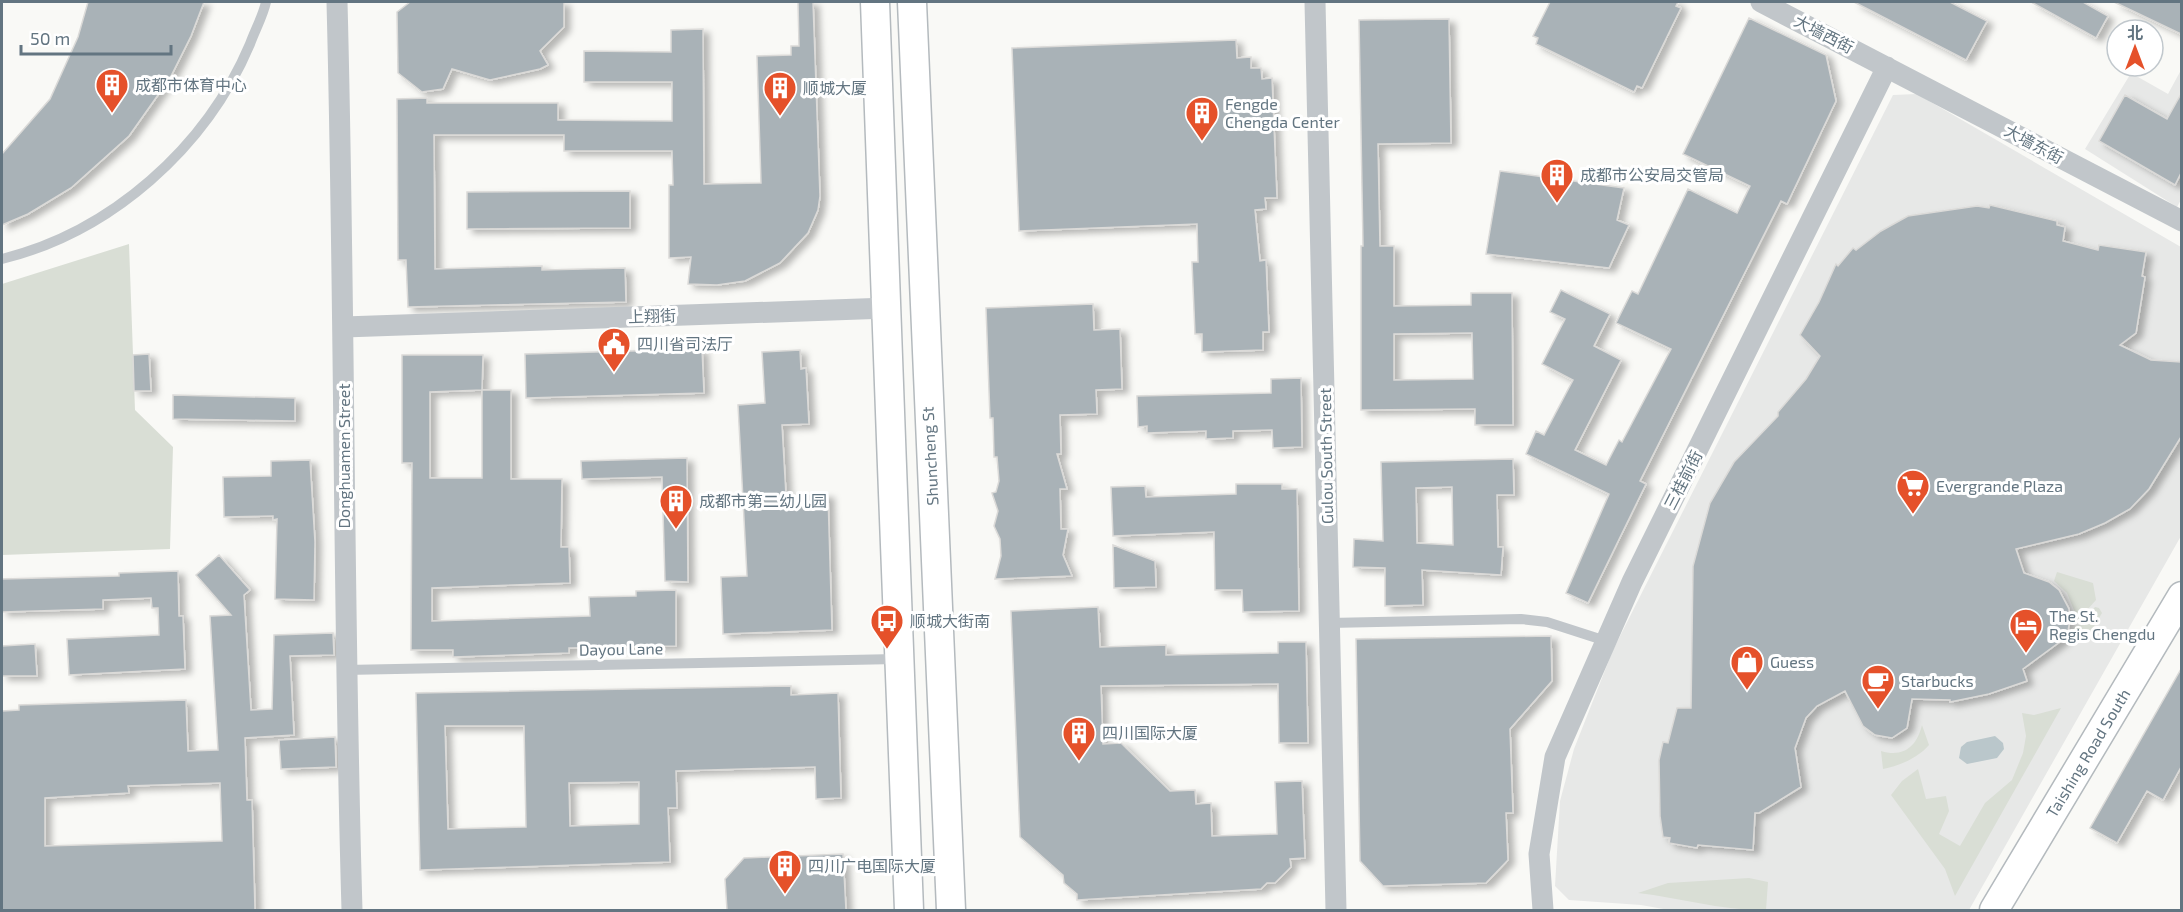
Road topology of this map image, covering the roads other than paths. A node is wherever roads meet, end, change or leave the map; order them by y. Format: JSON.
{"nodes":[{"id":1,"x":266,"y":2,"type":"edge"},
{"id":2,"x":337,"y":2,"type":"edge"},
{"id":3,"x":875,"y":2,"type":"edge"},
{"id":4,"x":912,"y":2,"type":"edge"},
{"id":5,"x":1315,"y":2,"type":"edge"},
{"id":6,"x":1761,"y":2,"type":"edge"},
{"id":7,"x":1887,"y":68,"type":"junction"},
{"id":8,"x":2181,"y":221,"type":"edge"},
{"id":9,"x":2,"y":259,"type":"edge"},
{"id":10,"x":888,"y":308,"type":"junction"},
{"id":11,"x":344,"y":327,"type":"junction"},
{"id":12,"x":2181,"y":596,"type":"edge"},
{"id":13,"x":1329,"y":623,"type":"junction"},
{"id":14,"x":1606,"y":641,"type":"junction"},
{"id":15,"x":897,"y":659,"type":"junction"},
{"id":16,"x":345,"y":670,"type":"junction"},
{"id":17,"x":352,"y":910,"type":"edge"},
{"id":18,"x":909,"y":910,"type":"edge"},
{"id":19,"x":951,"y":910,"type":"edge"},
{"id":20,"x":1336,"y":910,"type":"edge"},
{"id":21,"x":1543,"y":910,"type":"edge"},
{"id":22,"x":1994,"y":910,"type":"edge"}],
"edges":[{"from":1,"to":9,"type":"lane"},
{"from":2,"to":11,"type":"street","name":"Donghuamen Street"},
{"from":3,"to":10,"type":"main road"},
{"from":4,"to":19,"type":"main road","name":"Shuncheng St"},
{"from":5,"to":13,"type":"street","name":"Gulou South Street"},
{"from":6,"to":7,"type":"street","name":"大墙西街"},
{"from":7,"to":8,"type":"street","name":"大墙东街"},
{"from":7,"to":14,"type":"street","name":"三桂前街"},
{"from":10,"to":11,"type":"street","name":"上翔街"},
{"from":10,"to":15,"type":"main road"},
{"from":11,"to":16,"type":"street","name":"Donghuamen Street"},
{"from":12,"to":22,"type":"main road","name":"Taishing Road South"},
{"from":13,"to":14,"type":"lane"},
{"from":13,"to":20,"type":"street","name":"Gulou South Street"},
{"from":14,"to":21,"type":"street","name":"三桂前街"},
{"from":15,"to":16,"type":"lane","name":"Dayou Lane"},
{"from":15,"to":18,"type":"main road"},
{"from":16,"to":17,"type":"street","name":"Donghuamen Street"}]}
